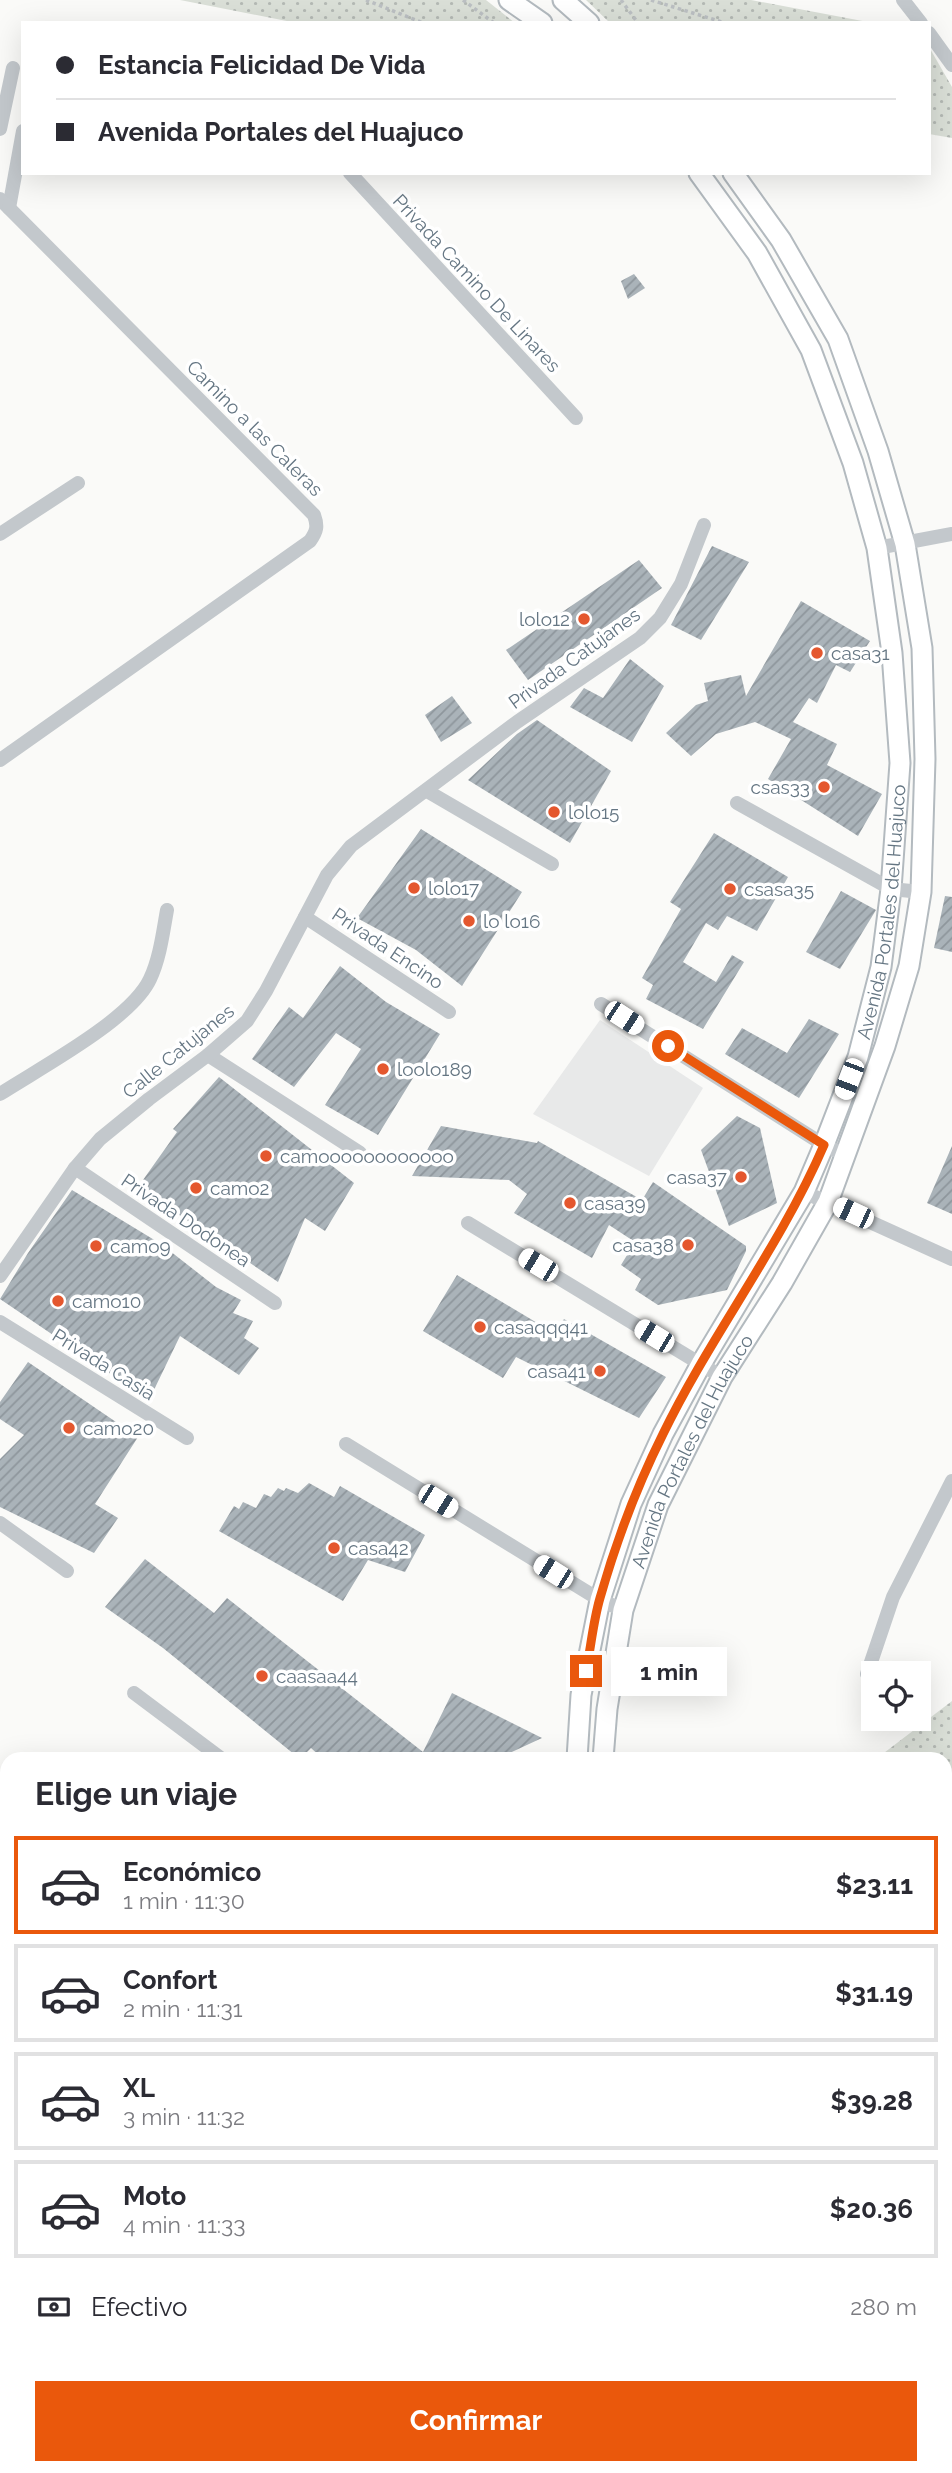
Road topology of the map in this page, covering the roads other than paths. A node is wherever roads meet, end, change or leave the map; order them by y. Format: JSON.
{"nodes":[{"id":1,"x":509,"y":0,"type":"edge"},
{"id":2,"x":563,"y":0,"type":"edge"},
{"id":3,"x":902,"y":0,"type":"edge"},
{"id":4,"x":539,"y":21,"type":"edge"},
{"id":5,"x":587,"y":21,"type":"edge"},
{"id":6,"x":919,"y":21,"type":"edge"},
{"id":7,"x":931,"y":36,"type":"edge"},
{"id":8,"x":952,"y":65,"type":"edge"},
{"id":9,"x":12,"y":67,"type":"edge"},
{"id":10,"x":0,"y":129,"type":"edge"},
{"id":11,"x":21,"y":139,"type":"edge"},
{"id":12,"x":352,"y":175,"type":"edge"},
{"id":13,"x":700,"y":175,"type":"edge"},
{"id":14,"x":734,"y":175,"type":"edge"},
{"id":15,"x":5,"y":203,"type":"edge"},
{"id":16,"x":576,"y":418,"type":"dead end"},
{"id":17,"x":78,"y":483,"type":"dead end"},
{"id":18,"x":705,"y":525,"type":"dead end"},
{"id":19,"x":0,"y":534,"type":"edge"},
{"id":20,"x":952,"y":534,"type":"edge"},
{"id":21,"x":905,"y":544,"type":"junction"},
{"id":22,"x":877,"y":548,"type":"junction"},
{"id":23,"x":0,"y":760,"type":"edge"},
{"id":24,"x":427,"y":791,"type":"junction"},
{"id":25,"x":737,"y":803,"type":"dead end"},
{"id":26,"x":552,"y":863,"type":"dead end"},
{"id":27,"x":891,"y":889,"type":"junction"},
{"id":28,"x":921,"y":892,"type":"junction"},
{"id":29,"x":167,"y":910,"type":"dead end"},
{"id":30,"x":305,"y":917,"type":"junction"},
{"id":31,"x":601,"y":1004,"type":"dead end"},
{"id":32,"x":449,"y":1012,"type":"dead end"},
{"id":33,"x":208,"y":1055,"type":"junction"},
{"id":34,"x":0,"y":1094,"type":"edge"},
{"id":35,"x":824,"y":1145,"type":"junction"},
{"id":36,"x":360,"y":1153,"type":"dead end"},
{"id":37,"x":846,"y":1155,"type":"junction"},
{"id":38,"x":75,"y":1168,"type":"junction"},
{"id":39,"x":804,"y":1192,"type":"junction"},
{"id":40,"x":828,"y":1202,"type":"junction"},
{"id":41,"x":468,"y":1223,"type":"dead end"},
{"id":42,"x":952,"y":1259,"type":"edge"},
{"id":43,"x":0,"y":1276,"type":"edge"},
{"id":44,"x":275,"y":1303,"type":"dead end"},
{"id":45,"x":0,"y":1322,"type":"edge"},
{"id":46,"x":701,"y":1364,"type":"junction"},
{"id":47,"x":722,"y":1377,"type":"junction"},
{"id":48,"x":187,"y":1438,"type":"dead end"},
{"id":49,"x":346,"y":1444,"type":"dead end"},
{"id":50,"x":950,"y":1490,"type":"edge"},
{"id":51,"x":0,"y":1523,"type":"edge"},
{"id":52,"x":67,"y":1571,"type":"dead end"},
{"id":53,"x":600,"y":1600,"type":"junction"},
{"id":54,"x":623,"y":1610,"type":"junction"},
{"id":55,"x":871,"y":1661,"type":"edge"},
{"id":56,"x":134,"y":1693,"type":"dead end"},
{"id":57,"x":213,"y":1752,"type":"edge"},
{"id":58,"x":577,"y":1752,"type":"edge"},
{"id":59,"x":604,"y":1752,"type":"edge"}],
"edges":[{"from":1,"to":4,"type":"street"},
{"from":2,"to":5,"type":"street"},
{"from":3,"to":6,"type":"street"},
{"from":7,"to":8,"type":"street"},
{"from":9,"to":10,"type":"street"},
{"from":11,"to":15,"type":"street"},
{"from":12,"to":16,"type":"street","name":"Privada Camino De Linares"},
{"from":13,"to":22,"type":"street","name":"Avenida Portales del Huajuco"},
{"from":14,"to":21,"type":"street","name":"Avenida Portales del Huajuco"},
{"from":15,"to":23,"type":"street","name":"Camino a las Caleras"},
{"from":17,"to":19,"type":"street"},
{"from":18,"to":24,"type":"street","name":"Privada Catujanes"},
{"from":20,"to":21,"type":"street"},
{"from":21,"to":22,"type":"street"},
{"from":21,"to":28,"type":"street","name":"Avenida Portales del Huajuco"},
{"from":22,"to":27,"type":"street","name":"Avenida Portales del Huajuco"},
{"from":24,"to":26,"type":"street"},
{"from":24,"to":30,"type":"street","name":"Calle Catujanes"},
{"from":25,"to":27,"type":"street"},
{"from":27,"to":28,"type":"street"},
{"from":27,"to":35,"type":"street","name":"Avenida Portales del Huajuco"},
{"from":28,"to":37,"type":"street","name":"Avenida Portales del Huajuco"},
{"from":29,"to":34,"type":"street"},
{"from":30,"to":32,"type":"street","name":"Privada Encino"},
{"from":30,"to":33,"type":"street","name":"Calle Catujanes"},
{"from":31,"to":35,"type":"street"},
{"from":33,"to":36,"type":"street"},
{"from":33,"to":38,"type":"street","name":"Calle Catujanes"},
{"from":35,"to":37,"type":"street"},
{"from":35,"to":39,"type":"street","name":"Avenida Portales del Huajuco"},
{"from":37,"to":40,"type":"street","name":"Avenida Portales del Huajuco"},
{"from":38,"to":43,"type":"street","name":"Calle Catujanes"},
{"from":38,"to":44,"type":"street","name":"Privada Dodonea"},
{"from":39,"to":40,"type":"street"},
{"from":39,"to":46,"type":"street","name":"Avenida Portales del Huajuco"},
{"from":40,"to":42,"type":"street"},
{"from":40,"to":47,"type":"street","name":"Avenida Portales del Huajuco"},
{"from":41,"to":46,"type":"street"},
{"from":45,"to":48,"type":"street","name":"Privada Casia"},
{"from":46,"to":47,"type":"street"},
{"from":46,"to":53,"type":"street","name":"Avenida Portales del Huajuco"},
{"from":47,"to":54,"type":"street","name":"Avenida Portales del Huajuco"},
{"from":49,"to":53,"type":"street"},
{"from":50,"to":55,"type":"street"},
{"from":51,"to":52,"type":"street"},
{"from":53,"to":54,"type":"street"},
{"from":53,"to":58,"type":"street","name":"Avenida Portales del Huajuco"},
{"from":54,"to":59,"type":"street","name":"Avenida Portales del Huajuco"},
{"from":56,"to":57,"type":"street"}]}
